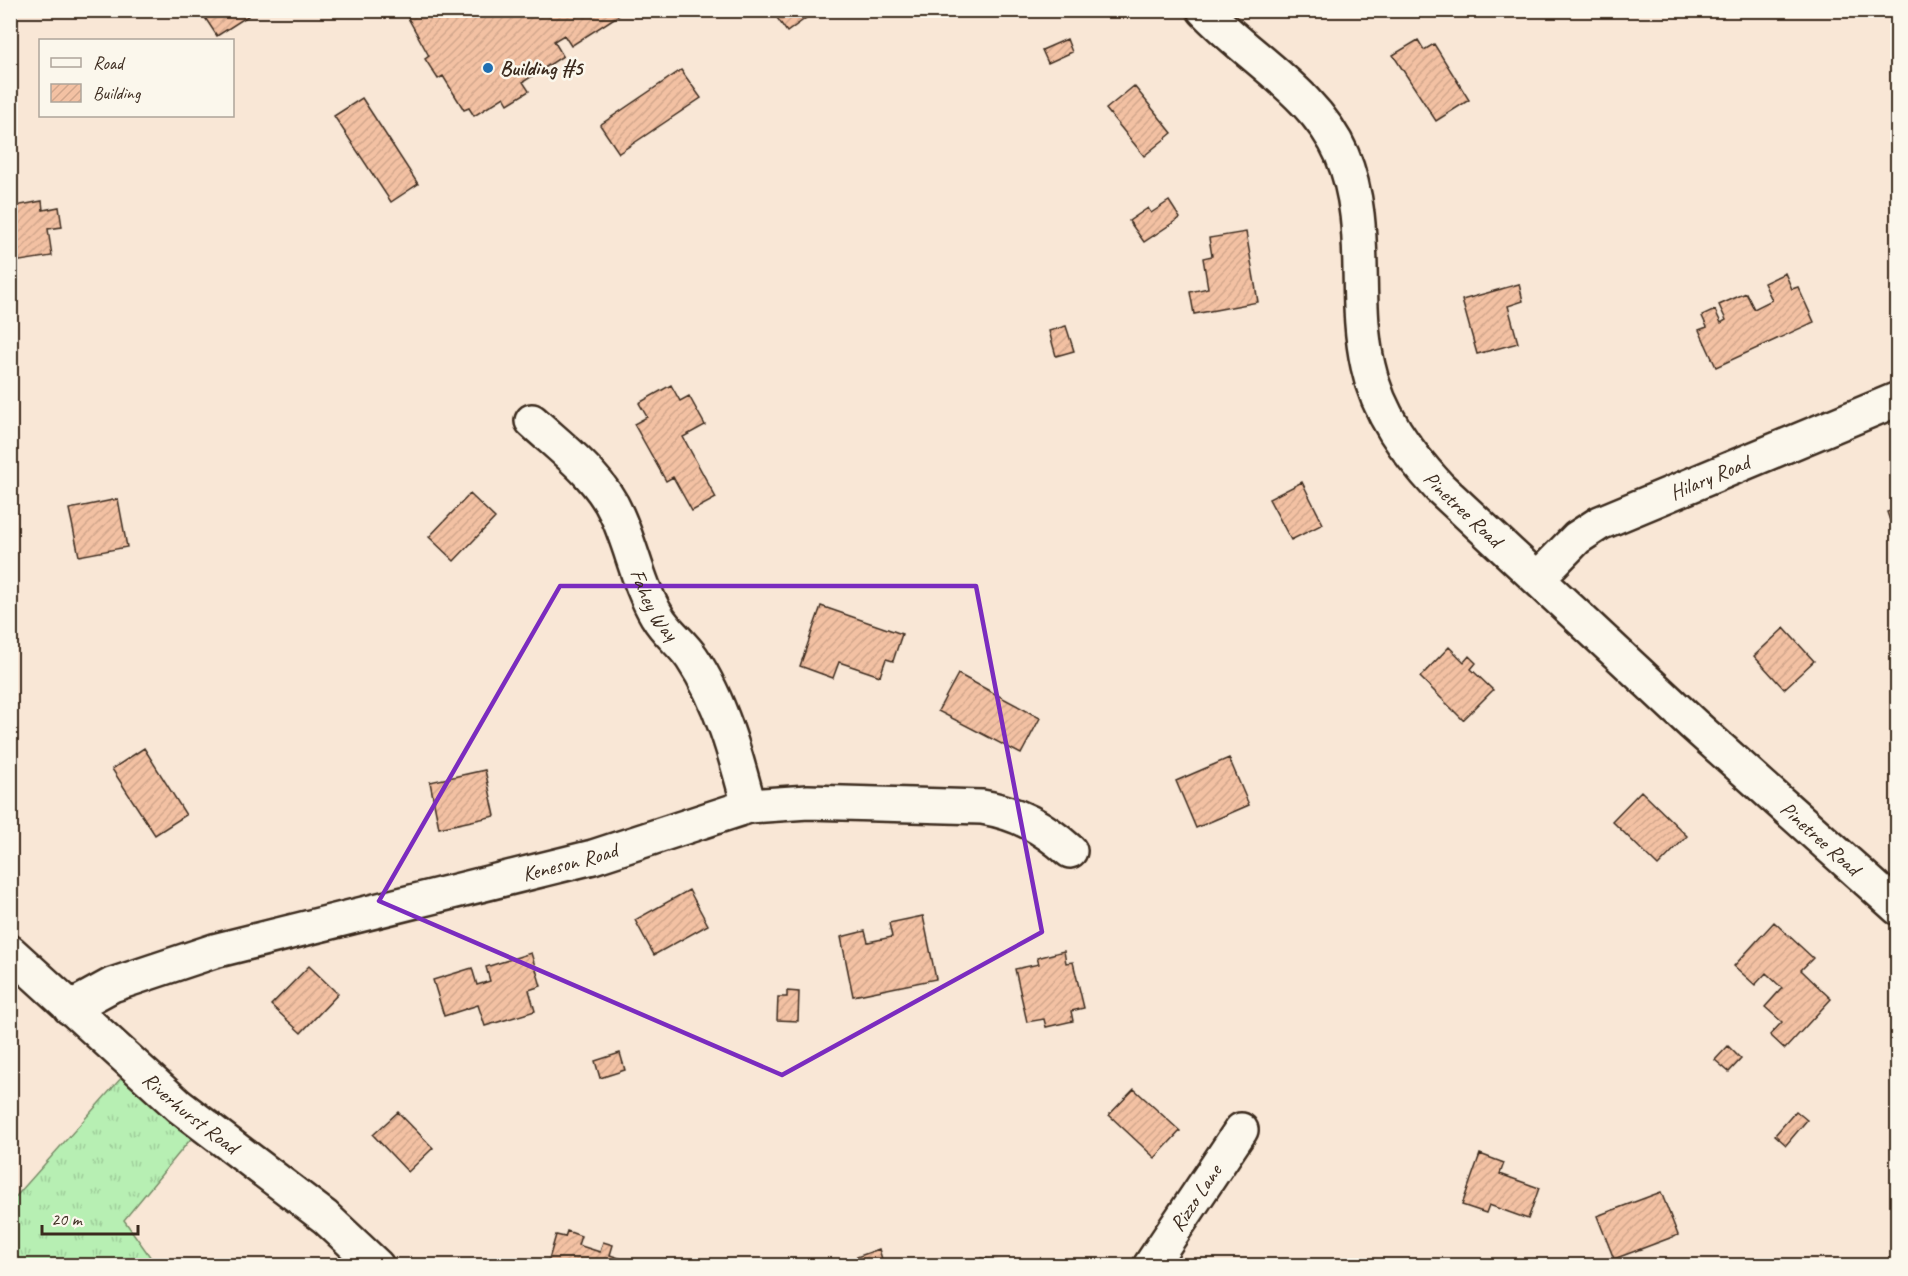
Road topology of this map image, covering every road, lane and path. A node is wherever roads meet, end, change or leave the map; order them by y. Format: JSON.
{"nodes":[{"id":1,"x":1204,"y":10,"type":"edge"},
{"id":2,"x":1898,"y":399,"type":"edge"},
{"id":3,"x":532,"y":421,"type":"dead end"},
{"id":4,"x":1538,"y":578,"type":"junction"},
{"id":5,"x":749,"y":806,"type":"junction"},
{"id":6,"x":1070,"y":851,"type":"dead end"},
{"id":7,"x":1898,"y":908,"type":"edge"},
{"id":8,"x":10,"y":952,"type":"edge"},
{"id":9,"x":70,"y":1008,"type":"junction"},
{"id":10,"x":1241,"y":1130,"type":"dead end"},
{"id":11,"x":377,"y":1266,"type":"edge"},
{"id":12,"x":1150,"y":1266,"type":"edge"}],
"edges":[{"from":1,"to":4,"type":"street","name":"Pinetree Road"},
{"from":2,"to":4,"type":"street","name":"Hilary Road"},
{"from":3,"to":5,"type":"street","name":"Fahey Way"},
{"from":4,"to":7,"type":"street","name":"Pinetree Road"},
{"from":5,"to":6,"type":"street","name":"Keneson Road"},
{"from":5,"to":9,"type":"street","name":"Keneson Road"},
{"from":8,"to":9,"type":"street","name":"Riverhurst Road"},
{"from":9,"to":11,"type":"street","name":"Riverhurst Road"},
{"from":10,"to":12,"type":"street","name":"Rizzo Lane"}]}
